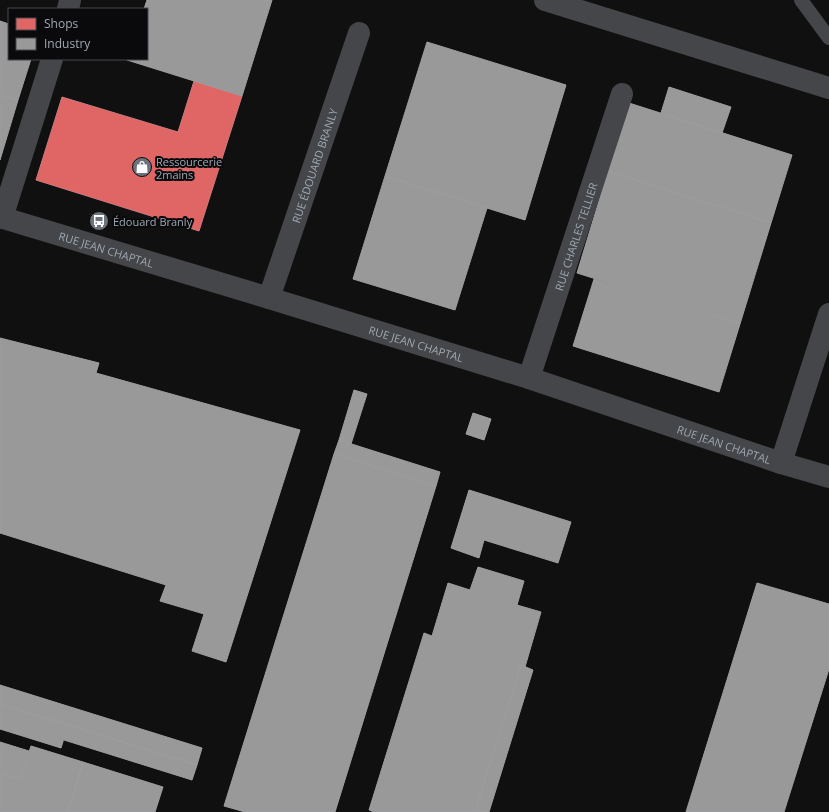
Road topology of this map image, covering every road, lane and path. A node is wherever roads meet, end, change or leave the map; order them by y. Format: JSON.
{"nodes":[{"id":1,"x":545,"y":0,"type":"edge"},
{"id":2,"x":801,"y":0,"type":"edge"},
{"id":3,"x":358,"y":33,"type":"dead end"},
{"id":4,"x":829,"y":38,"type":"edge"},
{"id":5,"x":52,"y":60,"type":"edge"},
{"id":6,"x":829,"y":88,"type":"edge"},
{"id":7,"x":622,"y":94,"type":"dead end"},
{"id":8,"x":1,"y":218,"type":"edge"},
{"id":9,"x":269,"y":298,"type":"junction"},
{"id":10,"x":829,"y":314,"type":"edge"},
{"id":11,"x":529,"y":378,"type":"junction"},
{"id":12,"x":781,"y":463,"type":"junction"},
{"id":13,"x":829,"y":477,"type":"edge"}],
"edges":[{"from":1,"to":6,"type":"street"},
{"from":2,"to":4,"type":"lane"},
{"from":3,"to":9,"type":"street","name":"RUE ÉDOUARD BRANLY"},
{"from":5,"to":8,"type":"street"},
{"from":7,"to":11,"type":"street","name":"RUE CHARLES TELLIER"},
{"from":8,"to":9,"type":"street","name":"RUE JEAN CHAPTAL"},
{"from":9,"to":11,"type":"street","name":"RUE JEAN CHAPTAL"},
{"from":10,"to":12,"type":"street"},
{"from":11,"to":12,"type":"street","name":"RUE JEAN CHAPTAL"},
{"from":12,"to":13,"type":"street","name":"RUE JEAN CHAPTAL"}]}
